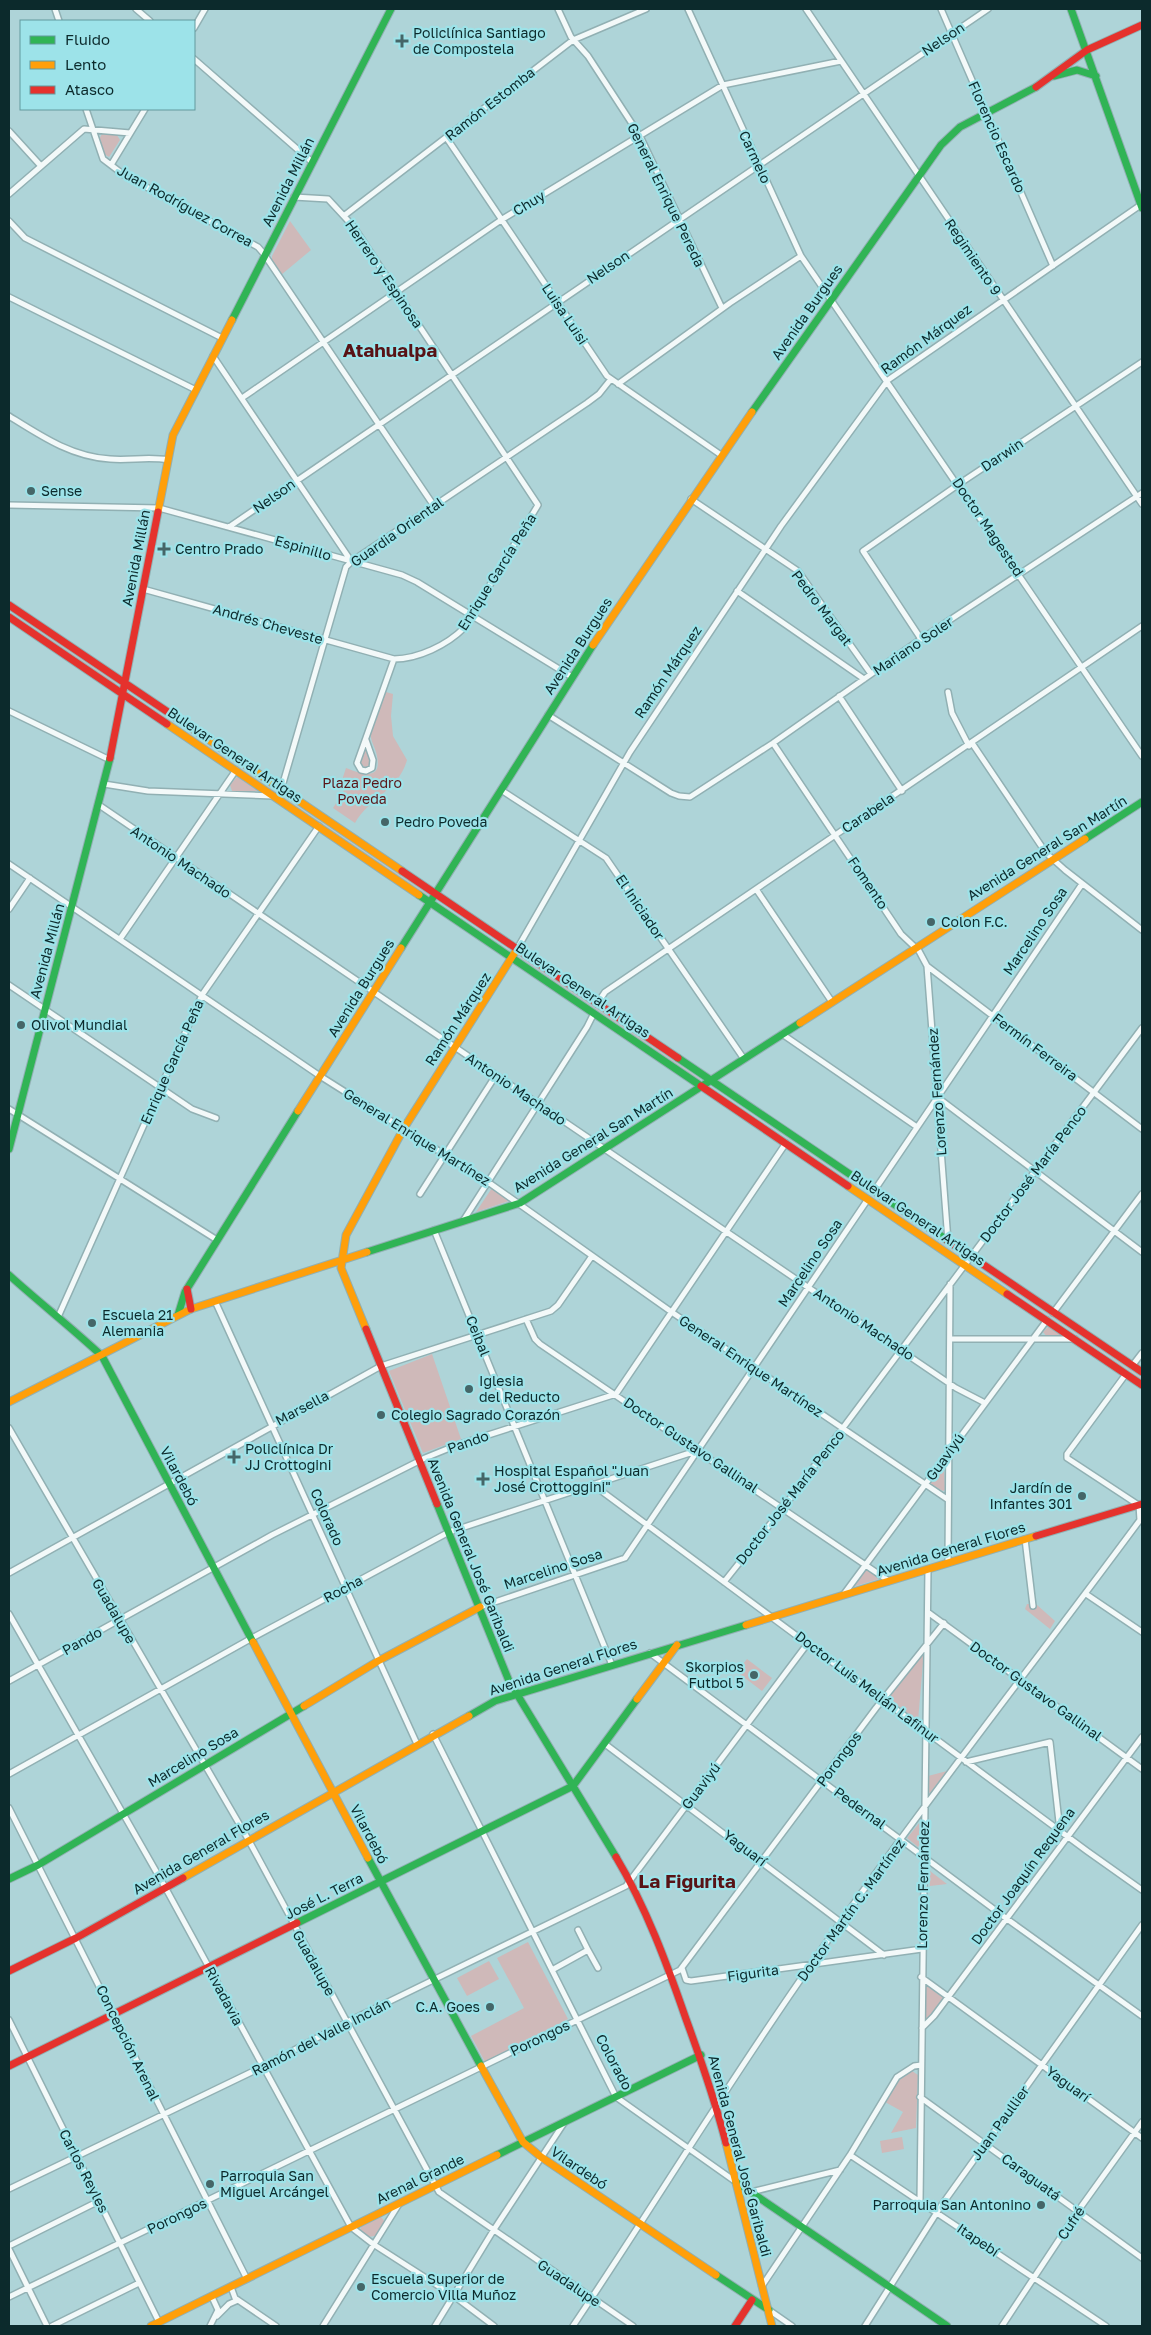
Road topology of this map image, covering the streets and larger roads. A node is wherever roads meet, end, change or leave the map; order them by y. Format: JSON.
{"nodes":[{"id":1,"x":136,"y":9,"type":"edge"},
{"id":2,"x":205,"y":9,"type":"edge"},
{"id":3,"x":391,"y":9,"type":"edge"},
{"id":4,"x":558,"y":9,"type":"edge"},
{"id":5,"x":646,"y":9,"type":"edge"},
{"id":6,"x":688,"y":9,"type":"edge"},
{"id":7,"x":806,"y":9,"type":"edge"},
{"id":8,"x":941,"y":9,"type":"edge"},
{"id":9,"x":988,"y":9,"type":"edge"},
{"id":10,"x":1071,"y":9,"type":"edge"},
{"id":11,"x":149,"y":20,"type":"edge"},
{"id":12,"x":1142,"y":25,"type":"edge"},
{"id":13,"x":195,"y":26,"type":"edge"},
{"id":14,"x":951,"y":33,"type":"junction"},
{"id":15,"x":573,"y":40,"type":"junction"},
{"id":16,"x":1087,"y":50,"type":"junction"},
{"id":17,"x":195,"y":60,"type":"edge"},
{"id":18,"x":841,"y":61,"type":"junction"},
{"id":19,"x":1054,"y":76,"type":"junction"},
{"id":20,"x":1096,"y":76,"type":"junction"},
{"id":21,"x":722,"y":85,"type":"junction"},
{"id":22,"x":863,"y":93,"type":"junction"},
{"id":23,"x":86,"y":110,"type":"edge"},
{"id":24,"x":144,"y":110,"type":"edge"},
{"id":25,"x":986,"y":112,"type":"junction"},
{"id":26,"x":92,"y":128,"type":"junction"},
{"id":27,"x":9,"y":132,"type":"edge"},
{"id":28,"x":130,"y":133,"type":"junction"},
{"id":29,"x":640,"y":136,"type":"junction"},
{"id":30,"x":446,"y":137,"type":"junction"},
{"id":31,"x":312,"y":162,"type":"junction"},
{"id":32,"x":758,"y":164,"type":"junction"},
{"id":33,"x":40,"y":165,"type":"junction"},
{"id":34,"x":111,"y":165,"type":"junction"},
{"id":35,"x":919,"y":177,"type":"junction"},
{"id":36,"x":9,"y":194,"type":"edge"},
{"id":37,"x":294,"y":197,"type":"junction"},
{"id":38,"x":1142,"y":206,"type":"edge"},
{"id":39,"x":345,"y":215,"type":"junction"},
{"id":40,"x":679,"y":219,"type":"junction"},
{"id":41,"x":501,"y":220,"type":"junction"},
{"id":42,"x":9,"y":221,"type":"edge"},
{"id":43,"x":264,"y":254,"type":"junction"},
{"id":44,"x":801,"y":256,"type":"junction"},
{"id":45,"x":1053,"y":266,"type":"junction"},
{"id":46,"x":397,"y":292,"type":"junction"},
{"id":47,"x":9,"y":297,"type":"edge"},
{"id":48,"x":832,"y":299,"type":"junction"},
{"id":49,"x":1003,"y":300,"type":"junction"},
{"id":50,"x":557,"y":302,"type":"junction"},
{"id":51,"x":722,"y":308,"type":"junction"},
{"id":52,"x":222,"y":338,"type":"junction"},
{"id":53,"x":323,"y":343,"type":"junction"},
{"id":54,"x":213,"y":356,"type":"junction"},
{"id":55,"x":1142,"y":362,"type":"edge"},
{"id":56,"x":452,"y":374,"type":"junction"},
{"id":57,"x":610,"y":379,"type":"junction"},
{"id":58,"x":888,"y":380,"type":"junction"},
{"id":59,"x":618,"y":384,"type":"junction"},
{"id":60,"x":196,"y":390,"type":"junction"},
{"id":61,"x":242,"y":398,"type":"junction"},
{"id":62,"x":1074,"y":407,"type":"junction"},
{"id":63,"x":9,"y":416,"type":"edge"},
{"id":64,"x":379,"y":424,"type":"junction"},
{"id":65,"x":721,"y":455,"type":"junction"},
{"id":66,"x":506,"y":457,"type":"junction"},
{"id":67,"x":168,"y":460,"type":"junction"},
{"id":68,"x":297,"y":480,"type":"junction"},
{"id":69,"x":959,"y":484,"type":"junction"},
{"id":70,"x":1140,"y":494,"type":"edge"},
{"id":71,"x":691,"y":499,"type":"junction"},
{"id":72,"x":1142,"y":504,"type":"edge"},
{"id":73,"x":9,"y":505,"type":"edge"},
{"id":74,"x":538,"y":505,"type":"joint"},
{"id":75,"x":434,"y":506,"type":"junction"},
{"id":76,"x":159,"y":508,"type":"junction"},
{"id":77,"x":229,"y":527,"type":"junction"},
{"id":78,"x":766,"y":549,"type":"junction"},
{"id":79,"x":352,"y":561,"type":"junction"},
{"id":80,"x":1020,"y":574,"type":"junction"},
{"id":81,"x":143,"y":589,"type":"junction"},
{"id":82,"x":738,"y":592,"type":"junction"},
{"id":83,"x":9,"y":605,"type":"edge"},
{"id":84,"x":472,"y":616,"type":"junction"},
{"id":85,"x":9,"y":617,"type":"edge"},
{"id":86,"x":1142,"y":626,"type":"edge"},
{"id":87,"x":921,"y":639,"type":"junction"},
{"id":88,"x":326,"y":640,"type":"junction"},
{"id":89,"x":394,"y":659,"type":"junction"},
{"id":90,"x":1083,"y":666,"type":"junction"},
{"id":91,"x":871,"y":674,"type":"junction"},
{"id":92,"x":572,"y":677,"type":"junction"},
{"id":93,"x":864,"y":679,"type":"junction"},
{"id":94,"x":126,"y":684,"type":"junction"},
{"id":95,"x":948,"y":692,"type":"dead end"},
{"id":96,"x":123,"y":695,"type":"junction"},
{"id":97,"x":839,"y":696,"type":"junction"},
{"id":98,"x":9,"y":711,"type":"edge"},
{"id":99,"x":548,"y":716,"type":"junction"},
{"id":100,"x":366,"y":740,"type":"junction"},
{"id":101,"x":773,"y":743,"type":"junction"},
{"id":102,"x":970,"y":744,"type":"junction"},
{"id":103,"x":1142,"y":756,"type":"edge"},
{"id":104,"x":110,"y":760,"type":"junction"},
{"id":105,"x":623,"y":762,"type":"junction"},
{"id":106,"x":236,"y":770,"type":"junction"},
{"id":107,"x":104,"y":784,"type":"junction"},
{"id":108,"x":281,"y":790,"type":"junction"},
{"id":109,"x":501,"y":790,"type":"junction"},
{"id":110,"x":902,"y":791,"type":"junction"},
{"id":111,"x":219,"y":794,"type":"junction"},
{"id":112,"x":274,"y":796,"type":"junction"},
{"id":113,"x":1142,"y":802,"type":"edge"},
{"id":114,"x":98,"y":806,"type":"junction"},
{"id":115,"x":318,"y":826,"type":"junction"},
{"id":116,"x":836,"y":835,"type":"junction"},
{"id":117,"x":580,"y":839,"type":"junction"},
{"id":118,"x":175,"y":858,"type":"junction"},
{"id":119,"x":1052,"y":859,"type":"junction"},
{"id":120,"x":9,"y":864,"type":"edge"},
{"id":121,"x":30,"y":878,"type":"junction"},
{"id":122,"x":1082,"y":884,"type":"junction"},
{"id":123,"x":756,"y":889,"type":"junction"},
{"id":124,"x":435,"y":895,"type":"junction"},
{"id":125,"x":431,"y":902,"type":"junction"},
{"id":126,"x":72,"y":906,"type":"junction"},
{"id":127,"x":9,"y":909,"type":"edge"},
{"id":128,"x":258,"y":914,"type":"junction"},
{"id":129,"x":1142,"y":930,"type":"edge"},
{"id":130,"x":120,"y":939,"type":"junction"},
{"id":131,"x":915,"y":947,"type":"junction"},
{"id":132,"x":517,"y":949,"type":"junction"},
{"id":133,"x":668,"y":949,"type":"junction"},
{"id":134,"x":512,"y":957,"type":"junction"},
{"id":135,"x":927,"y":966,"type":"junction"},
{"id":136,"x":9,"y":985,"type":"edge"},
{"id":137,"x":373,"y":991,"type":"junction"},
{"id":138,"x":202,"y":995,"type":"junction"},
{"id":139,"x":832,"y":1002,"type":"junction"},
{"id":140,"x":597,"y":1004,"type":"junction"},
{"id":141,"x":44,"y":1010,"type":"junction"},
{"id":142,"x":594,"y":1012,"type":"junction"},
{"id":143,"x":993,"y":1016,"type":"junction"},
{"id":144,"x":1142,"y":1028,"type":"edge"},
{"id":145,"x":782,"y":1034,"type":"junction"},
{"id":146,"x":455,"y":1047,"type":"junction"},
{"id":147,"x":744,"y":1059,"type":"junction"},
{"id":148,"x":496,"y":1075,"type":"junction"},
{"id":149,"x":320,"y":1076,"type":"junction"},
{"id":150,"x":711,"y":1081,"type":"junction"},
{"id":151,"x":702,"y":1086,"type":"junction"},
{"id":152,"x":160,"y":1089,"type":"junction"},
{"id":153,"x":1095,"y":1093,"type":"junction"},
{"id":154,"x":937,"y":1097,"type":"junction"},
{"id":155,"x":539,"y":1104,"type":"junction"},
{"id":156,"x":9,"y":1109,"type":"edge"},
{"id":157,"x":18,"y":1115,"type":"junction"},
{"id":158,"x":216,"y":1118,"type":"dead end"},
{"id":159,"x":917,"y":1127,"type":"junction"},
{"id":160,"x":404,"y":1128,"type":"junction"},
{"id":161,"x":1142,"y":1129,"type":"edge"},
{"id":162,"x":786,"y":1143,"type":"junction"},
{"id":163,"x":9,"y":1149,"type":"edge"},
{"id":164,"x":605,"y":1149,"type":"junction"},
{"id":165,"x":445,"y":1155,"type":"junction"},
{"id":166,"x":1036,"y":1171,"type":"junction"},
{"id":167,"x":120,"y":1178,"type":"junction"},
{"id":168,"x":488,"y":1182,"type":"junction"},
{"id":169,"x":874,"y":1191,"type":"junction"},
{"id":170,"x":420,"y":1194,"type":"dead end"},
{"id":171,"x":1142,"y":1194,"type":"edge"},
{"id":172,"x":868,"y":1199,"type":"junction"},
{"id":173,"x":520,"y":1203,"type":"junction"},
{"id":174,"x":463,"y":1221,"type":"junction"},
{"id":175,"x":434,"y":1230,"type":"junction"},
{"id":176,"x":727,"y":1231,"type":"junction"},
{"id":177,"x":1114,"y":1231,"type":"junction"},
{"id":178,"x":217,"y":1240,"type":"junction"},
{"id":179,"x":948,"y":1242,"type":"junction"},
{"id":180,"x":1142,"y":1252,"type":"edge"},
{"id":181,"x":592,"y":1256,"type":"junction"},
{"id":182,"x":970,"y":1257,"type":"junction"},
{"id":183,"x":341,"y":1261,"type":"junction"},
{"id":184,"x":964,"y":1264,"type":"junction"},
{"id":185,"x":9,"y":1275,"type":"edge"},
{"id":186,"x":950,"y":1283,"type":"junction"},
{"id":187,"x":809,"y":1286,"type":"junction"},
{"id":188,"x":187,"y":1289,"type":"junction"},
{"id":189,"x":215,"y":1301,"type":"junction"},
{"id":190,"x":191,"y":1309,"type":"junction"},
{"id":191,"x":673,"y":1313,"type":"junction"},
{"id":192,"x":1053,"y":1313,"type":"junction"},
{"id":193,"x":178,"y":1315,"type":"junction"},
{"id":194,"x":58,"y":1317,"type":"junction"},
{"id":195,"x":526,"y":1319,"type":"junction"},
{"id":196,"x":1047,"y":1320,"type":"junction"},
{"id":197,"x":477,"y":1334,"type":"junction"},
{"id":198,"x":950,"y":1339,"type":"junction"},
{"id":199,"x":1075,"y":1339,"type":"junction"},
{"id":200,"x":1032,"y":1340,"type":"junction"},
{"id":201,"x":901,"y":1349,"type":"junction"},
{"id":202,"x":1142,"y":1353,"type":"edge"},
{"id":203,"x":102,"y":1356,"type":"junction"},
{"id":204,"x":380,"y":1366,"type":"junction"},
{"id":205,"x":1132,"y":1366,"type":"junction"},
{"id":206,"x":755,"y":1369,"type":"junction"},
{"id":207,"x":1142,"y":1372,"type":"edge"},
{"id":208,"x":1126,"y":1374,"type":"junction"},
{"id":209,"x":949,"y":1382,"type":"junction"},
{"id":210,"x":1142,"y":1385,"type":"edge"},
{"id":211,"x":616,"y":1394,"type":"junction"},
{"id":212,"x":9,"y":1403,"type":"edge"},
{"id":213,"x":985,"y":1403,"type":"junction"},
{"id":214,"x":271,"y":1425,"type":"junction"},
{"id":215,"x":515,"y":1426,"type":"junction"},
{"id":216,"x":9,"y":1428,"type":"edge"},
{"id":217,"x":842,"y":1429,"type":"junction"},
{"id":218,"x":698,"y":1450,"type":"junction"},
{"id":219,"x":948,"y":1452,"type":"junction"},
{"id":220,"x":419,"y":1460,"type":"junction"},
{"id":221,"x":169,"y":1483,"type":"junction"},
{"id":222,"x":592,"y":1484,"type":"junction"},
{"id":223,"x":925,"y":1484,"type":"junction"},
{"id":224,"x":545,"y":1499,"type":"junction"},
{"id":225,"x":947,"y":1499,"type":"junction"},
{"id":226,"x":1141,"y":1506,"type":"edge"},
{"id":227,"x":784,"y":1508,"type":"junction"},
{"id":228,"x":312,"y":1516,"type":"junction"},
{"id":229,"x":648,"y":1524,"type":"junction"},
{"id":230,"x":448,"y":1532,"type":"junction"},
{"id":231,"x":71,"y":1537,"type":"junction"},
{"id":232,"x":1025,"y":1540,"type":"junction"},
{"id":233,"x":948,"y":1563,"type":"junction"},
{"id":234,"x":866,"y":1565,"type":"junction"},
{"id":235,"x":214,"y":1567,"type":"junction"},
{"id":236,"x":928,"y":1569,"type":"junction"},
{"id":237,"x":9,"y":1572,"type":"edge"},
{"id":238,"x":576,"y":1574,"type":"junction"},
{"id":239,"x":889,"y":1581,"type":"junction"},
{"id":240,"x":724,"y":1582,"type":"junction"},
{"id":241,"x":345,"y":1588,"type":"junction"},
{"id":242,"x":1086,"y":1594,"type":"junction"},
{"id":243,"x":843,"y":1595,"type":"junction"},
{"id":244,"x":1032,"y":1606,"type":"dead end"},
{"id":245,"x":480,"y":1607,"type":"junction"},
{"id":246,"x":929,"y":1613,"type":"junction"},
{"id":247,"x":9,"y":1614,"type":"edge"},
{"id":248,"x":771,"y":1616,"type":"junction"},
{"id":249,"x":120,"y":1620,"type":"junction"},
{"id":250,"x":944,"y":1623,"type":"junction"},
{"id":251,"x":1142,"y":1632,"type":"edge"},
{"id":252,"x":252,"y":1638,"type":"junction"},
{"id":253,"x":928,"y":1642,"type":"junction"},
{"id":254,"x":808,"y":1644,"type":"junction"},
{"id":255,"x":678,"y":1645,"type":"junction"},
{"id":256,"x":650,"y":1653,"type":"junction"},
{"id":257,"x":378,"y":1661,"type":"junction"},
{"id":258,"x":664,"y":1663,"type":"junction"},
{"id":259,"x":38,"y":1665,"type":"junction"},
{"id":260,"x":612,"y":1665,"type":"junction"},
{"id":261,"x":1021,"y":1678,"type":"junction"},
{"id":262,"x":9,"y":1680,"type":"edge"},
{"id":263,"x":160,"y":1689,"type":"junction"},
{"id":264,"x":516,"y":1694,"type":"junction"},
{"id":265,"x":883,"y":1700,"type":"junction"},
{"id":266,"x":293,"y":1713,"type":"junction"},
{"id":267,"x":747,"y":1724,"type":"junction"},
{"id":268,"x":927,"y":1732,"type":"junction"},
{"id":269,"x":78,"y":1734,"type":"junction"},
{"id":270,"x":433,"y":1734,"type":"junction"},
{"id":271,"x":1142,"y":1738,"type":"edge"},
{"id":272,"x":417,"y":1744,"type":"junction"},
{"id":273,"x":605,"y":1744,"type":"junction"},
{"id":274,"x":1126,"y":1758,"type":"junction"},
{"id":275,"x":964,"y":1760,"type":"junction"},
{"id":276,"x":204,"y":1765,"type":"junction"},
{"id":277,"x":1142,"y":1770,"type":"edge"},
{"id":278,"x":9,"y":1774,"type":"edge"},
{"id":279,"x":822,"y":1780,"type":"junction"},
{"id":280,"x":574,"y":1786,"type":"junction"},
{"id":281,"x":332,"y":1792,"type":"junction"},
{"id":282,"x":687,"y":1804,"type":"junction"},
{"id":283,"x":9,"y":1808,"type":"edge"},
{"id":284,"x":925,"y":1809,"type":"junction"},
{"id":285,"x":122,"y":1814,"type":"junction"},
{"id":286,"x":1060,"y":1831,"type":"junction"},
{"id":287,"x":482,"y":1833,"type":"junction"},
{"id":288,"x":1067,"y":1836,"type":"junction"},
{"id":289,"x":248,"y":1839,"type":"junction"},
{"id":290,"x":902,"y":1839,"type":"junction"},
{"id":291,"x":924,"y":1856,"type":"junction"},
{"id":292,"x":762,"y":1861,"type":"junction"},
{"id":293,"x":38,"y":1865,"type":"junction"},
{"id":294,"x":9,"y":1879,"type":"edge"},
{"id":295,"x":630,"y":1881,"type":"junction"},
{"id":296,"x":380,"y":1882,"type":"junction"},
{"id":297,"x":164,"y":1887,"type":"junction"},
{"id":298,"x":1142,"y":1890,"type":"edge"},
{"id":299,"x":1007,"y":1919,"type":"junction"},
{"id":300,"x":842,"y":1922,"type":"junction"},
{"id":301,"x":1142,"y":1925,"type":"edge"},
{"id":302,"x":294,"y":1926,"type":"junction"},
{"id":303,"x":533,"y":1930,"type":"junction"},
{"id":304,"x":578,"y":1930,"type":"dead end"},
{"id":305,"x":76,"y":1938,"type":"junction"},
{"id":306,"x":922,"y":1949,"type":"junction"},
{"id":307,"x":588,"y":1950,"type":"junction"},
{"id":308,"x":884,"y":1955,"type":"junction"},
{"id":309,"x":811,"y":1964,"type":"junction"},
{"id":310,"x":208,"y":1968,"type":"junction"},
{"id":311,"x":598,"y":1968,"type":"dead end"},
{"id":312,"x":682,"y":1968,"type":"junction"},
{"id":313,"x":552,"y":1970,"type":"junction"},
{"id":314,"x":9,"y":1971,"type":"edge"},
{"id":315,"x":670,"y":1974,"type":"junction"},
{"id":316,"x":921,"y":1977,"type":"junction"},
{"id":317,"x":434,"y":1980,"type":"junction"},
{"id":318,"x":1099,"y":1985,"type":"junction"},
{"id":319,"x":949,"y":1997,"type":"junction"},
{"id":320,"x":113,"y":2014,"type":"junction"},
{"id":321,"x":1142,"y":2016,"type":"edge"},
{"id":322,"x":578,"y":2019,"type":"junction"},
{"id":323,"x":9,"y":2020,"type":"edge"},
{"id":324,"x":347,"y":2022,"type":"junction"},
{"id":325,"x":922,"y":2028,"type":"junction"},
{"id":326,"x":700,"y":2055,"type":"junction"},
{"id":327,"x":27,"y":2057,"type":"junction"},
{"id":328,"x":920,"y":2065,"type":"junction"},
{"id":329,"x":1042,"y":2065,"type":"junction"},
{"id":330,"x":9,"y":2066,"type":"edge"},
{"id":331,"x":482,"y":2066,"type":"junction"},
{"id":332,"x":262,"y":2067,"type":"junction"},
{"id":333,"x":616,"y":2097,"type":"junction"},
{"id":334,"x":920,"y":2097,"type":"junction"},
{"id":335,"x":716,"y":2104,"type":"junction"},
{"id":336,"x":394,"y":2109,"type":"junction"},
{"id":337,"x":163,"y":2115,"type":"junction"},
{"id":338,"x":564,"y":2122,"type":"junction"},
{"id":339,"x":1142,"y":2122,"type":"edge"},
{"id":340,"x":1135,"y":2133,"type":"junction"},
{"id":341,"x":1142,"y":2138,"type":"edge"},
{"id":342,"x":524,"y":2142,"type":"junction"},
{"id":343,"x":985,"y":2143,"type":"junction"},
{"id":344,"x":687,"y":2148,"type":"junction"},
{"id":345,"x":307,"y":2151,"type":"junction"},
{"id":346,"x":850,"y":2155,"type":"junction"},
{"id":347,"x":76,"y":2156,"type":"junction"},
{"id":348,"x":541,"y":2157,"type":"junction"},
{"id":349,"x":840,"y":2170,"type":"junction"},
{"id":350,"x":736,"y":2182,"type":"junction"},
{"id":351,"x":435,"y":2186,"type":"junction"},
{"id":352,"x":9,"y":2189,"type":"edge"},
{"id":353,"x":751,"y":2192,"type":"junction"},
{"id":354,"x":99,"y":2201,"type":"junction"},
{"id":355,"x":920,"y":2201,"type":"junction"},
{"id":356,"x":206,"y":2202,"type":"junction"},
{"id":357,"x":399,"y":2203,"type":"junction"},
{"id":358,"x":1078,"y":2211,"type":"junction"},
{"id":359,"x":937,"y":2212,"type":"junction"},
{"id":360,"x":638,"y":2224,"type":"junction"},
{"id":361,"x":350,"y":2227,"type":"junction"},
{"id":362,"x":801,"y":2227,"type":"junction"},
{"id":363,"x":493,"y":2231,"type":"junction"},
{"id":364,"x":120,"y":2244,"type":"junction"},
{"id":365,"x":373,"y":2244,"type":"junction"},
{"id":366,"x":9,"y":2247,"type":"edge"},
{"id":367,"x":1142,"y":2258,"type":"edge"},
{"id":368,"x":1034,"y":2278,"type":"junction"},
{"id":369,"x":247,"y":2279,"type":"junction"},
{"id":370,"x":139,"y":2282,"type":"junction"},
{"id":371,"x":762,"y":2286,"type":"junction"},
{"id":372,"x":231,"y":2287,"type":"junction"},
{"id":373,"x":28,"y":2288,"type":"junction"},
{"id":374,"x":890,"y":2288,"type":"junction"},
{"id":375,"x":454,"y":2296,"type":"junction"},
{"id":376,"x":9,"y":2297,"type":"edge"},
{"id":377,"x":212,"y":2297,"type":"junction"},
{"id":378,"x":592,"y":2298,"type":"junction"},
{"id":379,"x":238,"y":2300,"type":"junction"},
{"id":380,"x":752,"y":2300,"type":"junction"},
{"id":381,"x":769,"y":2310,"type":"junction"},
{"id":382,"x":217,"y":2316,"type":"junction"},
{"id":383,"x":159,"y":2322,"type":"junction"},
{"id":384,"x":47,"y":2326,"type":"edge"},
{"id":385,"x":52,"y":2326,"type":"edge"},
{"id":386,"x":152,"y":2326,"type":"edge"},
{"id":387,"x":210,"y":2326,"type":"edge"},
{"id":388,"x":276,"y":2326,"type":"edge"},
{"id":389,"x":323,"y":2326,"type":"edge"},
{"id":390,"x":435,"y":2326,"type":"edge"},
{"id":391,"x":494,"y":2326,"type":"edge"},
{"id":392,"x":573,"y":2326,"type":"edge"},
{"id":393,"x":633,"y":2326,"type":"edge"},
{"id":394,"x":736,"y":2326,"type":"edge"},
{"id":395,"x":772,"y":2326,"type":"edge"},
{"id":396,"x":792,"y":2326,"type":"edge"},
{"id":397,"x":865,"y":2326,"type":"edge"},
{"id":398,"x":947,"y":2326,"type":"edge"},
{"id":399,"x":1002,"y":2326,"type":"edge"},
{"id":400,"x":1106,"y":2326,"type":"edge"}],
"edges":[{"from":1,"to":11,"type":"street"},
{"from":2,"to":13,"type":"street"},
{"from":3,"to":31,"type":"street","name":"Avenida Millán"},
{"from":4,"to":15,"type":"street","name":"General Enrique Pereda"},
{"from":5,"to":15,"type":"street","name":"Ramón Estomba"},
{"from":6,"to":21,"type":"street","name":"Carmelo"},
{"from":7,"to":18,"type":"street","name":"Regimiento 9"},
{"from":8,"to":14,"type":"street","name":"Florencio Escardo"},
{"from":9,"to":14,"type":"street","name":"Nelson"},
{"from":10,"to":16,"type":"street"},
{"from":12,"to":16,"type":"street","name":"Avenida Burgues"},
{"from":14,"to":22,"type":"street","name":"Nelson"},
{"from":14,"to":25,"type":"street","name":"Florencio Escardo"},
{"from":15,"to":29,"type":"street","name":"General Enrique Pereda"},
{"from":15,"to":30,"type":"street","name":"Ramón Estomba"},
{"from":16,"to":19,"type":"street","name":"Avenida Burgues"},
{"from":16,"to":20,"type":"street"},
{"from":17,"to":31,"type":"street"},
{"from":18,"to":21,"type":"street","name":"Chuy"},
{"from":18,"to":22,"type":"street","name":"Regimiento 9"},
{"from":19,"to":20,"type":"street","name":"Avenida Burgues"},
{"from":19,"to":25,"type":"street","name":"Avenida Burgues"},
{"from":20,"to":38,"type":"street"},
{"from":21,"to":29,"type":"street","name":"Chuy"},
{"from":21,"to":32,"type":"street","name":"Carmelo"},
{"from":22,"to":32,"type":"street","name":"Nelson"},
{"from":22,"to":35,"type":"street","name":"Regimiento 9"},
{"from":23,"to":26,"type":"street","name":"Juan Rodríguez Correa"},
{"from":24,"to":28,"type":"street"},
{"from":25,"to":35,"type":"street","name":"Avenida Burgues"},
{"from":25,"to":45,"type":"street","name":"Florencio Escardo"},
{"from":26,"to":28,"type":"street"},
{"from":26,"to":33,"type":"street"},
{"from":26,"to":34,"type":"street","name":"Juan Rodríguez Correa"},
{"from":27,"to":33,"type":"street"},
{"from":28,"to":34,"type":"street"},
{"from":29,"to":40,"type":"street","name":"General Enrique Pereda"},
{"from":29,"to":41,"type":"street","name":"Chuy"},
{"from":30,"to":39,"type":"street","name":"Ramón Estomba"},
{"from":30,"to":41,"type":"street","name":"Luisa Luisi"},
{"from":31,"to":37,"type":"street","name":"Avenida Millán"},
{"from":32,"to":40,"type":"street","name":"Nelson"},
{"from":32,"to":44,"type":"street","name":"Carmelo"},
{"from":33,"to":36,"type":"street"},
{"from":34,"to":43,"type":"street","name":"Juan Rodríguez Correa"},
{"from":35,"to":48,"type":"street","name":"Avenida Burgues"},
{"from":35,"to":49,"type":"street","name":"Regimiento 9"},
{"from":37,"to":39,"type":"street","name":"Herrero y Espinosa"},
{"from":37,"to":43,"type":"street","name":"Avenida Millán"},
{"from":38,"to":45,"type":"street","name":"Ramón Márquez"},
{"from":39,"to":46,"type":"street","name":"Herrero y Espinosa"},
{"from":40,"to":50,"type":"street","name":"Nelson"},
{"from":40,"to":51,"type":"street","name":"General Enrique Pereda"},
{"from":41,"to":46,"type":"street","name":"Chuy"},
{"from":41,"to":50,"type":"street","name":"Luisa Luisi"},
{"from":42,"to":52,"type":"street"},
{"from":43,"to":52,"type":"street","name":"Avenida Millán"},
{"from":43,"to":53,"type":"street","name":"Juan Rodríguez Correa"},
{"from":44,"to":48,"type":"street","name":"Carmelo"},
{"from":44,"to":51,"type":"street"},
{"from":45,"to":49,"type":"street","name":"Ramón Márquez"},
{"from":46,"to":53,"type":"street","name":"Chuy"},
{"from":46,"to":56,"type":"street","name":"Herrero y Espinosa"},
{"from":47,"to":60,"type":"street"},
{"from":48,"to":58,"type":"street","name":"Doctor Magested"},
{"from":48,"to":65,"type":"street","name":"Avenida Burgues"},
{"from":49,"to":58,"type":"street","name":"Ramón Márquez"},
{"from":49,"to":62,"type":"street","name":"Regimiento 9"},
{"from":50,"to":56,"type":"street","name":"Nelson"},
{"from":50,"to":57,"type":"street","name":"Luisa Luisi"},
{"from":51,"to":59,"type":"street"},
{"from":52,"to":54,"type":"street","name":"Avenida Millán"},
{"from":53,"to":61,"type":"street","name":"Chuy"},
{"from":53,"to":64,"type":"street","name":"Juan Rodríguez Correa"},
{"from":54,"to":60,"type":"street","name":"Avenida Millán"},
{"from":54,"to":61,"type":"street"},
{"from":55,"to":62,"type":"street","name":"Darwin"},
{"from":56,"to":64,"type":"street","name":"Nelson"},
{"from":56,"to":66,"type":"street","name":"Herrero y Espinosa"},
{"from":57,"to":59,"type":"street","name":"Luisa Luisi"},
{"from":57,"to":66,"type":"street","name":"Guardia Oriental"},
{"from":58,"to":69,"type":"street","name":"Doctor Magested"},
{"from":58,"to":78,"type":"street","name":"Ramón Márquez"},
{"from":59,"to":65,"type":"street","name":"Luisa Luisi"},
{"from":60,"to":67,"type":"street","name":"Avenida Millán"},
{"from":61,"to":68,"type":"street"},
{"from":62,"to":69,"type":"street","name":"Darwin"},
{"from":62,"to":70,"type":"street","name":"Regimiento 9"},
{"from":63,"to":67,"type":"street"},
{"from":64,"to":68,"type":"street","name":"Nelson"},
{"from":64,"to":75,"type":"street","name":"Juan Rodríguez Correa"},
{"from":65,"to":71,"type":"street","name":"Avenida Burgues"},
{"from":66,"to":74,"type":"street","name":"Herrero y Espinosa"},
{"from":66,"to":75,"type":"street","name":"Guardia Oriental"},
{"from":67,"to":76,"type":"street","name":"Avenida Millán"},
{"from":68,"to":77,"type":"street","name":"Nelson"},
{"from":68,"to":79,"type":"street"},
{"from":69,"to":80,"type":"street","name":"Doctor Magested"},
{"from":69,"to":87,"type":"street","name":"Darwin"},
{"from":70,"to":72,"type":"street","name":"Regimiento 9"},
{"from":70,"to":80,"type":"street","name":"Mariano Soler"},
{"from":71,"to":78,"type":"street","name":"Pedro Margat"},
{"from":71,"to":92,"type":"street","name":"Avenida Burgues"},
{"from":73,"to":76,"type":"street","name":"Espinillo"},
{"from":74,"to":84,"type":"street","name":"Enrique García Peña"},
{"from":75,"to":79,"type":"street","name":"Guardia Oriental"},
{"from":76,"to":77,"type":"street","name":"Espinillo"},
{"from":76,"to":81,"type":"street","name":"Avenida Millán"},
{"from":77,"to":79,"type":"street","name":"Espinillo"},
{"from":78,"to":82,"type":"street","name":"Ramón Márquez"},
{"from":78,"to":91,"type":"street","name":"Pedro Margat"},
{"from":79,"to":84,"type":"street","name":"Espinillo"},
{"from":79,"to":88,"type":"street","name":"Guardia Oriental"},
{"from":80,"to":87,"type":"street","name":"Mariano Soler"},
{"from":80,"to":90,"type":"street","name":"Doctor Magested"},
{"from":81,"to":88,"type":"street","name":"Andrés Cheveste"},
{"from":81,"to":94,"type":"street","name":"Avenida Millán"},
{"from":82,"to":93,"type":"street"},
{"from":82,"to":105,"type":"street","name":"Ramón Márquez"},
{"from":83,"to":94,"type":"street","name":"Bulevar General Artigas"},
{"from":84,"to":89,"type":"street","name":"Enrique García Peña"},
{"from":84,"to":92,"type":"street","name":"Espinillo"},
{"from":85,"to":96,"type":"street","name":"Bulevar General Artigas"},
{"from":86,"to":90,"type":"street","name":"Carabela"},
{"from":87,"to":91,"type":"street","name":"Mariano Soler"},
{"from":88,"to":89,"type":"street","name":"Andrés Cheveste"},
{"from":88,"to":108,"type":"street","name":"Guardia Oriental"},
{"from":89,"to":100,"type":"street"},
{"from":90,"to":102,"type":"street","name":"Carabela"},
{"from":90,"to":103,"type":"street","name":"Doctor Magested"},
{"from":91,"to":93,"type":"street","name":"Mariano Soler"},
{"from":92,"to":99,"type":"street","name":"Avenida Burgues"},
{"from":93,"to":97,"type":"street","name":"Mariano Soler"},
{"from":94,"to":96,"type":"street","name":"Avenida Millán"},
{"from":94,"to":108,"type":"street","name":"Bulevar General Artigas"},
{"from":95,"to":102,"type":"street"},
{"from":96,"to":104,"type":"street","name":"Avenida Millán"},
{"from":96,"to":106,"type":"street","name":"Bulevar General Artigas"},
{"from":97,"to":101,"type":"street","name":"Mariano Soler"},
{"from":97,"to":110,"type":"street"},
{"from":98,"to":104,"type":"street"},
{"from":99,"to":105,"type":"street"},
{"from":99,"to":109,"type":"street","name":"Avenida Burgues"},
{"from":100,"to":100,"type":"street"},
{"from":101,"to":105,"type":"street","name":"Mariano Soler"},
{"from":101,"to":116,"type":"street","name":"Fomento"},
{"from":102,"to":110,"type":"street","name":"Carabela"},
{"from":102,"to":119,"type":"street"},
{"from":104,"to":107,"type":"street","name":"Avenida Millán"},
{"from":105,"to":117,"type":"street","name":"Ramón Márquez"},
{"from":106,"to":111,"type":"street"},
{"from":106,"to":112,"type":"street","name":"Bulevar General Artigas"},
{"from":107,"to":111,"type":"street"},
{"from":107,"to":114,"type":"street","name":"Avenida Millán"},
{"from":108,"to":124,"type":"street","name":"Bulevar General Artigas"},
{"from":109,"to":117,"type":"street","name":"El Iniciador"},
{"from":109,"to":124,"type":"street","name":"Avenida Burgues"},
{"from":110,"to":116,"type":"street","name":"Carabela"},
{"from":111,"to":112,"type":"street"},
{"from":111,"to":118,"type":"street"},
{"from":112,"to":115,"type":"street","name":"Bulevar General Artigas"},
{"from":113,"to":119,"type":"street","name":"Avenida General San Martín"},
{"from":114,"to":118,"type":"street","name":"Antonio Machado"},
{"from":114,"to":126,"type":"street","name":"Avenida Millán"},
{"from":115,"to":125,"type":"street","name":"Bulevar General Artigas"},
{"from":115,"to":128,"type":"street","name":"Enrique García Peña"},
{"from":116,"to":123,"type":"street","name":"Carabela"},
{"from":116,"to":131,"type":"street","name":"Fomento"},
{"from":117,"to":132,"type":"street","name":"Ramón Márquez"},
{"from":117,"to":133,"type":"street","name":"El Iniciador"},
{"from":118,"to":128,"type":"street","name":"Antonio Machado"},
{"from":118,"to":130,"type":"street"},
{"from":119,"to":122,"type":"street"},
{"from":119,"to":131,"type":"street","name":"Avenida General San Martín"},
{"from":120,"to":121,"type":"street","name":"General Enrique Martínez"},
{"from":121,"to":126,"type":"street","name":"General Enrique Martínez"},
{"from":121,"to":127,"type":"street"},
{"from":122,"to":129,"type":"street"},
{"from":122,"to":143,"type":"street","name":"Marcelino Sosa"},
{"from":123,"to":133,"type":"street","name":"Carabela"},
{"from":123,"to":139,"type":"street"},
{"from":124,"to":125,"type":"street","name":"Avenida Burgues"},
{"from":124,"to":132,"type":"street","name":"Bulevar General Artigas"},
{"from":125,"to":134,"type":"street","name":"Bulevar General Artigas"},
{"from":125,"to":137,"type":"street","name":"Avenida Burgues"},
{"from":126,"to":130,"type":"street","name":"General Enrique Martínez"},
{"from":126,"to":141,"type":"street","name":"Avenida Millán"},
{"from":128,"to":137,"type":"street","name":"Antonio Machado"},
{"from":128,"to":138,"type":"street","name":"Enrique García Peña"},
{"from":130,"to":138,"type":"street","name":"General Enrique Martínez"},
{"from":131,"to":135,"type":"street","name":"Lorenzo Fernández"},
{"from":131,"to":139,"type":"street","name":"Avenida General San Martín"},
{"from":132,"to":134,"type":"street","name":"Ramón Márquez"},
{"from":132,"to":140,"type":"street","name":"Bulevar General Artigas"},
{"from":133,"to":140,"type":"street","name":"Carabela"},
{"from":133,"to":147,"type":"street","name":"El Iniciador"},
{"from":134,"to":142,"type":"street","name":"Bulevar General Artigas"},
{"from":134,"to":146,"type":"street","name":"Ramón Márquez"},
{"from":135,"to":143,"type":"street","name":"Fermín Ferreira"},
{"from":135,"to":154,"type":"street","name":"Lorenzo Fernández"},
{"from":136,"to":141,"type":"street"},
{"from":137,"to":146,"type":"street","name":"Antonio Machado"},
{"from":137,"to":149,"type":"street","name":"Avenida Burgues"},
{"from":138,"to":149,"type":"street","name":"General Enrique Martínez"},
{"from":138,"to":152,"type":"street","name":"Enrique García Peña"},
{"from":139,"to":145,"type":"street","name":"Avenida General San Martín"},
{"from":140,"to":150,"type":"street","name":"Bulevar General Artigas"},
{"from":141,"to":152,"type":"street"},
{"from":141,"to":157,"type":"street","name":"Avenida Millán"},
{"from":142,"to":151,"type":"street","name":"Bulevar General Artigas"},
{"from":142,"to":155,"type":"street"},
{"from":143,"to":153,"type":"street","name":"Fermín Ferreira"},
{"from":143,"to":154,"type":"street","name":"Marcelino Sosa"},
{"from":144,"to":153,"type":"street","name":"Doctor José María Penco"},
{"from":145,"to":147,"type":"street","name":"Avenida General San Martín"},
{"from":145,"to":159,"type":"street"},
{"from":146,"to":148,"type":"street","name":"Antonio Machado"},
{"from":146,"to":160,"type":"street","name":"Ramón Márquez"},
{"from":147,"to":150,"type":"street","name":"Avenida General San Martín"},
{"from":148,"to":155,"type":"street","name":"Antonio Machado"},
{"from":148,"to":165,"type":"street"},
{"from":149,"to":160,"type":"street","name":"General Enrique Martínez"},
{"from":149,"to":178,"type":"street","name":"Avenida Burgues"},
{"from":150,"to":151,"type":"street","name":"Avenida General San Martín"},
{"from":150,"to":169,"type":"street","name":"Bulevar General Artigas"},
{"from":151,"to":162,"type":"street","name":"Bulevar General Artigas"},
{"from":151,"to":164,"type":"street","name":"Avenida General San Martín"},
{"from":152,"to":158,"type":"street"},
{"from":152,"to":167,"type":"street","name":"Enrique García Peña"},
{"from":153,"to":161,"type":"street","name":"Fermín Ferreira"},
{"from":153,"to":166,"type":"street","name":"Doctor José María Penco"},
{"from":154,"to":159,"type":"street","name":"Marcelino Sosa"},
{"from":154,"to":166,"type":"street"},
{"from":154,"to":179,"type":"street","name":"Lorenzo Fernández"},
{"from":155,"to":164,"type":"street","name":"Antonio Machado"},
{"from":155,"to":168,"type":"street"},
{"from":156,"to":157,"type":"street"},
{"from":157,"to":163,"type":"street","name":"Avenida Millán"},
{"from":157,"to":167,"type":"street"},
{"from":159,"to":169,"type":"street","name":"Marcelino Sosa"},
{"from":160,"to":165,"type":"street","name":"General Enrique Martínez"},
{"from":160,"to":183,"type":"street","name":"Ramón Márquez"},
{"from":162,"to":172,"type":"street","name":"Bulevar General Artigas"},
{"from":162,"to":176,"type":"street"},
{"from":164,"to":173,"type":"street","name":"Avenida General San Martín"},
{"from":164,"to":176,"type":"street","name":"Antonio Machado"},
{"from":165,"to":168,"type":"street","name":"General Enrique Martínez"},
{"from":165,"to":170,"type":"street"},
{"from":166,"to":177,"type":"street"},
{"from":166,"to":182,"type":"street","name":"Doctor José María Penco"},
{"from":167,"to":178,"type":"street"},
{"from":167,"to":194,"type":"street","name":"Enrique García Peña"},
{"from":168,"to":173,"type":"street","name":"General Enrique Martínez"},
{"from":168,"to":174,"type":"street"},
{"from":169,"to":179,"type":"street","name":"Bulevar General Artigas"},
{"from":171,"to":177,"type":"street"},
{"from":172,"to":184,"type":"street","name":"Bulevar General Artigas"},
{"from":172,"to":187,"type":"street","name":"Marcelino Sosa"},
{"from":173,"to":174,"type":"street","name":"Avenida General San Martín"},
{"from":173,"to":181,"type":"street","name":"General Enrique Martínez"},
{"from":174,"to":175,"type":"street","name":"Avenida General San Martín"},
{"from":175,"to":183,"type":"street","name":"Avenida General San Martín"},
{"from":175,"to":197,"type":"street","name":"Ceibal"},
{"from":176,"to":187,"type":"street","name":"Antonio Machado"},
{"from":176,"to":191,"type":"street"},
{"from":177,"to":180,"type":"street"},
{"from":177,"to":192,"type":"street"},
{"from":178,"to":188,"type":"street","name":"Avenida Burgues"},
{"from":179,"to":182,"type":"street","name":"Bulevar General Artigas"},
{"from":181,"to":191,"type":"street","name":"General Enrique Martínez"},
{"from":181,"to":195,"type":"street","name":"Marsella"},
{"from":182,"to":184,"type":"street","name":"Doctor José María Penco"},
{"from":182,"to":192,"type":"street","name":"Bulevar General Artigas"},
{"from":183,"to":189,"type":"street","name":"Avenida General San Martín"},
{"from":183,"to":204,"type":"street","name":"Avenida General José Garibaldi"},
{"from":184,"to":186,"type":"street","name":"Doctor José María Penco"},
{"from":184,"to":196,"type":"street","name":"Bulevar General Artigas"},
{"from":185,"to":194,"type":"street","name":"Vilardebó"},
{"from":186,"to":198,"type":"street"},
{"from":186,"to":201,"type":"street","name":"Doctor José María Penco"},
{"from":187,"to":201,"type":"street","name":"Antonio Machado"},
{"from":187,"to":206,"type":"street","name":"Marcelino Sosa"},
{"from":188,"to":190,"type":"street"},
{"from":188,"to":193,"type":"street","name":"Avenida Burgues"},
{"from":189,"to":190,"type":"street","name":"Avenida General San Martín"},
{"from":189,"to":214,"type":"street","name":"Colorado"},
{"from":190,"to":193,"type":"street","name":"Avenida General San Martín"},
{"from":191,"to":206,"type":"street","name":"General Enrique Martínez"},
{"from":191,"to":211,"type":"street"},
{"from":192,"to":205,"type":"street","name":"Bulevar General Artigas"},
{"from":193,"to":203,"type":"street","name":"Avenida General San Martín"},
{"from":194,"to":203,"type":"street","name":"Vilardebó"},
{"from":195,"to":197,"type":"street","name":"Marsella"},
{"from":195,"to":211,"type":"street","name":"Doctor Gustavo Gallinal"},
{"from":196,"to":199,"type":"street","name":"Bulevar General Artigas"},
{"from":196,"to":200,"type":"street","name":"Guaviyú"},
{"from":197,"to":204,"type":"street","name":"Marsella"},
{"from":197,"to":215,"type":"street","name":"Ceibal"},
{"from":198,"to":200,"type":"street"},
{"from":198,"to":209,"type":"street"},
{"from":199,"to":200,"type":"street"},
{"from":199,"to":208,"type":"street","name":"Bulevar General Artigas"},
{"from":200,"to":213,"type":"street","name":"Guaviyú"},
{"from":201,"to":209,"type":"street","name":"Antonio Machado"},
{"from":201,"to":217,"type":"street","name":"Doctor José María Penco"},
{"from":202,"to":205,"type":"street"},
{"from":203,"to":212,"type":"street","name":"Avenida General San Martín"},
{"from":203,"to":221,"type":"street","name":"Vilardebó"},
{"from":204,"to":214,"type":"street","name":"Marsella"},
{"from":204,"to":220,"type":"street","name":"Avenida General José Garibaldi"},
{"from":205,"to":207,"type":"street","name":"Bulevar General Artigas"},
{"from":206,"to":217,"type":"street","name":"General Enrique Martínez"},
{"from":206,"to":218,"type":"street","name":"Marcelino Sosa"},
{"from":208,"to":210,"type":"street","name":"Bulevar General Artigas"},
{"from":208,"to":226,"type":"street"},
{"from":209,"to":213,"type":"street","name":"Antonio Machado"},
{"from":209,"to":219,"type":"street"},
{"from":211,"to":215,"type":"street","name":"Pando"},
{"from":211,"to":218,"type":"street","name":"Doctor Gustavo Gallinal"},
{"from":213,"to":219,"type":"street","name":"Guaviyú"},
{"from":214,"to":221,"type":"street","name":"Marsella"},
{"from":214,"to":228,"type":"street","name":"Colorado"},
{"from":215,"to":220,"type":"street","name":"Pando"},
{"from":215,"to":224,"type":"street","name":"Ceibal"},
{"from":216,"to":231,"type":"street","name":"Guadalupe"},
{"from":217,"to":223,"type":"street","name":"General Enrique Martínez"},
{"from":217,"to":227,"type":"street","name":"Doctor José María Penco"},
{"from":218,"to":222,"type":"street","name":"Rocha"},
{"from":218,"to":227,"type":"street","name":"Doctor Gustavo Gallinal"},
{"from":218,"to":229,"type":"street","name":"Marcelino Sosa"},
{"from":219,"to":223,"type":"street","name":"Guaviyú"},
{"from":219,"to":225,"type":"street"},
{"from":220,"to":228,"type":"street","name":"Pando"},
{"from":220,"to":230,"type":"street","name":"Avenida General José Garibaldi"},
{"from":221,"to":231,"type":"street","name":"Marsella"},
{"from":221,"to":235,"type":"street","name":"Vilardebó"},
{"from":222,"to":224,"type":"street","name":"Rocha"},
{"from":222,"to":229,"type":"street","name":"Doctor Luis Melián Lafinur"},
{"from":223,"to":225,"type":"street","name":"General Enrique Martínez"},
{"from":223,"to":234,"type":"street","name":"Guaviyú"},
{"from":224,"to":230,"type":"street","name":"Rocha"},
{"from":224,"to":238,"type":"street","name":"Ceibal"},
{"from":225,"to":233,"type":"street"},
{"from":226,"to":232,"type":"street","name":"Avenida General Flores"},
{"from":226,"to":242,"type":"street","name":"Doctor Martín C. Martínez"},
{"from":227,"to":234,"type":"street","name":"Doctor Gustavo Gallinal"},
{"from":227,"to":240,"type":"street","name":"Doctor José María Penco"},
{"from":228,"to":235,"type":"street","name":"Pando"},
{"from":228,"to":241,"type":"street","name":"Colorado"},
{"from":229,"to":238,"type":"street","name":"Marcelino Sosa"},
{"from":229,"to":240,"type":"street","name":"Doctor Luis Melián Lafinur"},
{"from":230,"to":241,"type":"street","name":"Rocha"},
{"from":230,"to":245,"type":"street","name":"Avenida General José Garibaldi"},
{"from":231,"to":237,"type":"street","name":"Marsella"},
{"from":231,"to":249,"type":"street","name":"Guadalupe"},
{"from":232,"to":233,"type":"street","name":"Avenida General Flores"},
{"from":232,"to":244,"type":"street"},
{"from":233,"to":236,"type":"street","name":"Avenida General Flores"},
{"from":234,"to":239,"type":"street","name":"Doctor Gustavo Gallinal"},
{"from":234,"to":243,"type":"street","name":"Guaviyú"},
{"from":235,"to":249,"type":"street","name":"Pando"},
{"from":235,"to":252,"type":"street","name":"Vilardebó"},
{"from":236,"to":239,"type":"street","name":"Avenida General Flores"},
{"from":236,"to":246,"type":"street","name":"Lorenzo Fernández"},
{"from":238,"to":245,"type":"street","name":"Marcelino Sosa"},
{"from":238,"to":260,"type":"street","name":"Ceibal"},
{"from":239,"to":243,"type":"street","name":"Avenida General Flores"},
{"from":240,"to":248,"type":"street","name":"Doctor Luis Melián Lafinur"},
{"from":241,"to":252,"type":"street","name":"Rocha"},
{"from":241,"to":257,"type":"street","name":"Colorado"},
{"from":242,"to":251,"type":"street"},
{"from":242,"to":261,"type":"street","name":"Doctor Martín C. Martínez"},
{"from":243,"to":248,"type":"street","name":"Avenida General Flores"},
{"from":245,"to":257,"type":"street","name":"Marcelino Sosa"},
{"from":245,"to":264,"type":"street","name":"Avenida General José Garibaldi"},
{"from":246,"to":250,"type":"street","name":"Doctor Gustavo Gallinal"},
{"from":246,"to":253,"type":"street","name":"Lorenzo Fernández"},
{"from":247,"to":259,"type":"street","name":"Rivadavia"},
{"from":248,"to":254,"type":"street","name":"Doctor Luis Melián Lafinur"},
{"from":248,"to":255,"type":"street","name":"Avenida General Flores"},
{"from":249,"to":259,"type":"street","name":"Pando"},
{"from":249,"to":263,"type":"street","name":"Guadalupe"},
{"from":250,"to":253,"type":"street","name":"Porongos"},
{"from":250,"to":261,"type":"street","name":"Doctor Gustavo Gallinal"},
{"from":252,"to":263,"type":"street","name":"Rocha"},
{"from":252,"to":266,"type":"street","name":"Vilardebó"},
{"from":253,"to":265,"type":"street","name":"Porongos"},
{"from":253,"to":268,"type":"street","name":"Lorenzo Fernández"},
{"from":254,"to":265,"type":"street","name":"Doctor Luis Melián Lafinur"},
{"from":254,"to":267,"type":"street","name":"Guaviyú"},
{"from":255,"to":256,"type":"street","name":"Avenida General Flores"},
{"from":255,"to":258,"type":"street","name":"José L. Terra"},
{"from":256,"to":258,"type":"street","name":"Pedernal"},
{"from":256,"to":260,"type":"street","name":"Avenida General Flores"},
{"from":257,"to":266,"type":"street","name":"Marcelino Sosa"},
{"from":257,"to":272,"type":"street","name":"Colorado"},
{"from":258,"to":267,"type":"street","name":"Pedernal"},
{"from":258,"to":273,"type":"street","name":"José L. Terra"},
{"from":259,"to":262,"type":"street","name":"Pando"},
{"from":259,"to":269,"type":"street","name":"Rivadavia"},
{"from":260,"to":264,"type":"street","name":"Avenida General Flores"},
{"from":261,"to":274,"type":"street","name":"Doctor Gustavo Gallinal"},
{"from":261,"to":275,"type":"street","name":"Doctor Martín C. Martínez"},
{"from":263,"to":269,"type":"street","name":"Rocha"},
{"from":263,"to":276,"type":"street","name":"Guadalupe"},
{"from":264,"to":270,"type":"street","name":"Avenida General Flores"},
{"from":264,"to":280,"type":"street","name":"Avenida General José Garibaldi"},
{"from":265,"to":268,"type":"street","name":"Doctor Luis Melián Lafinur"},
{"from":265,"to":279,"type":"street","name":"Porongos"},
{"from":266,"to":276,"type":"street","name":"Marcelino Sosa"},
{"from":266,"to":281,"type":"street","name":"Vilardebó"},
{"from":267,"to":279,"type":"street","name":"Pedernal"},
{"from":267,"to":282,"type":"street","name":"Guaviyú"},
{"from":268,"to":275,"type":"street","name":"Doctor Luis Melián Lafinur"},
{"from":268,"to":284,"type":"street","name":"Lorenzo Fernández"},
{"from":269,"to":278,"type":"street","name":"Rocha"},
{"from":269,"to":285,"type":"street","name":"Rivadavia"},
{"from":270,"to":272,"type":"street","name":"Avenida General Flores"},
{"from":270,"to":287,"type":"street","name":"Colorado"},
{"from":271,"to":274,"type":"street","name":"Doctor Joaquín Requena"},
{"from":272,"to":281,"type":"street","name":"Avenida General Flores"},
{"from":273,"to":280,"type":"street","name":"José L. Terra"},
{"from":273,"to":282,"type":"street","name":"Yaguarí"},
{"from":274,"to":277,"type":"street","name":"Doctor Gustavo Gallinal"},
{"from":274,"to":288,"type":"street","name":"Doctor Joaquín Requena"},
{"from":275,"to":284,"type":"street","name":"Doctor Martín C. Martínez"},
{"from":275,"to":286,"type":"street","name":"Doctor Luis Melián Lafinur"},
{"from":275,"to":286,"type":"street"},
{"from":276,"to":285,"type":"street","name":"Marcelino Sosa"},
{"from":276,"to":289,"type":"street","name":"Guadalupe"},
{"from":279,"to":290,"type":"street","name":"Pedernal"},
{"from":279,"to":292,"type":"street","name":"Porongos"},
{"from":280,"to":287,"type":"street","name":"José L. Terra"},
{"from":280,"to":295,"type":"street","name":"Avenida General José Garibaldi"},
{"from":281,"to":289,"type":"street","name":"Avenida General Flores"},
{"from":281,"to":296,"type":"street","name":"Vilardebó"},
{"from":282,"to":292,"type":"street","name":"Yaguarí"},
{"from":282,"to":295,"type":"street","name":"Guaviyú"},
{"from":283,"to":293,"type":"street","name":"Concepción Arenal"},
{"from":284,"to":290,"type":"street","name":"Doctor Martín C. Martínez"},
{"from":284,"to":291,"type":"street","name":"Lorenzo Fernández"},
{"from":285,"to":293,"type":"street","name":"Marcelino Sosa"},
{"from":285,"to":297,"type":"street","name":"Rivadavia"},
{"from":286,"to":288,"type":"street","name":"Doctor Luis Melián Lafinur"},
{"from":287,"to":296,"type":"street","name":"José L. Terra"},
{"from":287,"to":303,"type":"street","name":"Colorado"},
{"from":288,"to":298,"type":"street","name":"Doctor Luis Melián Lafinur"},
{"from":288,"to":299,"type":"street","name":"Doctor Joaquín Requena"},
{"from":289,"to":297,"type":"street","name":"Avenida General Flores"},
{"from":289,"to":302,"type":"street","name":"Guadalupe"},
{"from":290,"to":291,"type":"street","name":"Pedernal"},
{"from":290,"to":300,"type":"street","name":"Doctor Martín C. Martínez"},
{"from":291,"to":299,"type":"street","name":"Pedernal"},
{"from":291,"to":306,"type":"street","name":"Lorenzo Fernández"},
{"from":292,"to":300,"type":"street","name":"Yaguarí"},
{"from":292,"to":312,"type":"street","name":"Porongos"},
{"from":293,"to":294,"type":"street","name":"Marcelino Sosa"},
{"from":293,"to":305,"type":"street","name":"Concepción Arenal"},
{"from":295,"to":303,"type":"street","name":"Ramón del Valle Inclán"},
{"from":295,"to":315,"type":"street","name":"Avenida General José Garibaldi"},
{"from":296,"to":302,"type":"street","name":"José L. Terra"},
{"from":296,"to":317,"type":"street","name":"Vilardebó"},
{"from":297,"to":305,"type":"street","name":"Avenida General Flores"},
{"from":297,"to":310,"type":"street","name":"Rivadavia"},
{"from":299,"to":318,"type":"street","name":"Pedernal"},
{"from":299,"to":319,"type":"street","name":"Doctor Joaquín Requena"},
{"from":300,"to":308,"type":"street","name":"Yaguarí"},
{"from":300,"to":309,"type":"street","name":"Doctor Martín C. Martínez"},
{"from":301,"to":318,"type":"street","name":"Juan Paullier"},
{"from":302,"to":310,"type":"street","name":"José L. Terra"},
{"from":302,"to":324,"type":"street","name":"Guadalupe"},
{"from":303,"to":313,"type":"street","name":"Colorado"},
{"from":303,"to":317,"type":"street","name":"Ramón del Valle Inclán"},
{"from":304,"to":307,"type":"street"},
{"from":305,"to":314,"type":"street","name":"Avenida General Flores"},
{"from":305,"to":320,"type":"street","name":"Concepción Arenal"},
{"from":306,"to":308,"type":"street","name":"Figurita"},
{"from":306,"to":316,"type":"street","name":"Lorenzo Fernández"},
{"from":307,"to":311,"type":"street"},
{"from":307,"to":313,"type":"street"},
{"from":308,"to":309,"type":"street","name":"Figurita"},
{"from":309,"to":312,"type":"street","name":"Figurita"},
{"from":309,"to":335,"type":"street","name":"Doctor Martín C. Martínez"},
{"from":310,"to":320,"type":"street","name":"José L. Terra"},
{"from":310,"to":332,"type":"street","name":"Rivadavia"},
{"from":312,"to":315,"type":"street","name":"Porongos"},
{"from":313,"to":322,"type":"street","name":"Colorado"},
{"from":315,"to":322,"type":"street","name":"Porongos"},
{"from":315,"to":326,"type":"street","name":"Avenida General José Garibaldi"},
{"from":316,"to":319,"type":"street","name":"Yaguarí"},
{"from":316,"to":325,"type":"street","name":"Lorenzo Fernández"},
{"from":317,"to":324,"type":"street","name":"Ramón del Valle Inclán"},
{"from":317,"to":331,"type":"street","name":"Vilardebó"},
{"from":318,"to":321,"type":"street","name":"Pedernal"},
{"from":318,"to":329,"type":"street","name":"Juan Paullier"},
{"from":319,"to":325,"type":"street","name":"Doctor Joaquín Requena"},
{"from":319,"to":329,"type":"street","name":"Yaguarí"},
{"from":320,"to":327,"type":"street","name":"José L. Terra"},
{"from":320,"to":337,"type":"street","name":"Concepción Arenal"},
{"from":322,"to":331,"type":"street","name":"Porongos"},
{"from":322,"to":333,"type":"street","name":"Colorado"},
{"from":323,"to":327,"type":"street","name":"Carlos Reyles"},
{"from":324,"to":332,"type":"street","name":"Ramón del Valle Inclán"},
{"from":324,"to":336,"type":"street","name":"Guadalupe"},
{"from":325,"to":328,"type":"street","name":"Lorenzo Fernández"},
{"from":326,"to":333,"type":"street","name":"Arenal Grande"},
{"from":326,"to":335,"type":"street","name":"Avenida General José Garibaldi"},
{"from":327,"to":330,"type":"street","name":"José L. Terra"},
{"from":327,"to":347,"type":"street","name":"Carlos Reyles"},
{"from":328,"to":334,"type":"street","name":"Lorenzo Fernández"},
{"from":328,"to":346,"type":"street"},
{"from":329,"to":340,"type":"street","name":"Yaguarí"},
{"from":329,"to":343,"type":"street","name":"Juan Paullier"},
{"from":331,"to":336,"type":"street","name":"Porongos"},
{"from":331,"to":342,"type":"street","name":"Vilardebó"},
{"from":332,"to":337,"type":"street","name":"Ramón del Valle Inclán"},
{"from":332,"to":345,"type":"street","name":"Rivadavia"},
{"from":333,"to":338,"type":"street","name":"Arenal Grande"},
{"from":333,"to":344,"type":"street","name":"Colorado"},
{"from":334,"to":343,"type":"street","name":"Caraguatá"},
{"from":334,"to":355,"type":"street","name":"Lorenzo Fernández"},
{"from":335,"to":344,"type":"street","name":"Doctor Martín C. Martínez"},
{"from":335,"to":350,"type":"street","name":"Avenida General José Garibaldi"},
{"from":336,"to":345,"type":"street","name":"Porongos"},
{"from":336,"to":351,"type":"street","name":"Guadalupe"},
{"from":337,"to":347,"type":"street","name":"Ramón del Valle Inclán"},
{"from":337,"to":356,"type":"street","name":"Concepción Arenal"},
{"from":338,"to":342,"type":"street","name":"Arenal Grande"},
{"from":338,"to":348,"type":"street"},
{"from":339,"to":340,"type":"street","name":"Cufré"},
{"from":340,"to":341,"type":"street","name":"Yaguarí"},
{"from":340,"to":358,"type":"street","name":"Cufré"},
{"from":342,"to":348,"type":"street","name":"Vilardebó"},
{"from":342,"to":351,"type":"street","name":"Arenal Grande"},
{"from":343,"to":358,"type":"street","name":"Caraguatá"},
{"from":343,"to":359,"type":"street","name":"Juan Paullier"},
{"from":344,"to":350,"type":"street","name":"Colorado"},
{"from":344,"to":360,"type":"street","name":"Doctor Martín C. Martínez"},
{"from":345,"to":356,"type":"street","name":"Porongos"},
{"from":345,"to":361,"type":"street","name":"Rivadavia"},
{"from":346,"to":349,"type":"street"},
{"from":346,"to":355,"type":"street","name":"Itapebí"},
{"from":347,"to":352,"type":"street","name":"Ramón del Valle Inclán"},
{"from":347,"to":354,"type":"street","name":"Carlos Reyles"},
{"from":348,"to":360,"type":"street","name":"Vilardebó"},
{"from":348,"to":363,"type":"street"},
{"from":349,"to":353,"type":"street"},
{"from":349,"to":362,"type":"street"},
{"from":350,"to":353,"type":"street","name":"Colorado"},
{"from":350,"to":371,"type":"street","name":"Avenida General José Garibaldi"},
{"from":351,"to":357,"type":"street","name":"Arenal Grande"},
{"from":351,"to":363,"type":"street","name":"Guadalupe"},
{"from":353,"to":362,"type":"street","name":"Colorado"},
{"from":354,"to":364,"type":"street","name":"Carlos Reyles"},
{"from":354,"to":366,"type":"street"},
{"from":355,"to":359,"type":"street","name":"Itapebí"},
{"from":356,"to":364,"type":"street","name":"Porongos"},
{"from":356,"to":369,"type":"street","name":"Concepción Arenal"},
{"from":357,"to":361,"type":"street","name":"Arenal Grande"},
{"from":357,"to":365,"type":"street"},
{"from":358,"to":367,"type":"street","name":"Caraguatá"},
{"from":358,"to":368,"type":"street","name":"Cufré"},
{"from":359,"to":368,"type":"street","name":"Itapebí"},
{"from":359,"to":374,"type":"street","name":"Juan Paullier"},
{"from":360,"to":378,"type":"street","name":"Doctor Martín C. Martínez"},
{"from":360,"to":380,"type":"street","name":"Vilardebó"},
{"from":361,"to":365,"type":"street","name":"Rivadavia"},
{"from":361,"to":369,"type":"street","name":"Arenal Grande"},
{"from":362,"to":371,"type":"street"},
{"from":362,"to":374,"type":"street","name":"Colorado"},
{"from":363,"to":375,"type":"street"},
{"from":363,"to":378,"type":"street","name":"Guadalupe"},
{"from":364,"to":370,"type":"street","name":"Carlos Reyles"},
{"from":364,"to":373,"type":"street","name":"Porongos"},
{"from":365,"to":375,"type":"street","name":"Rivadavia"},
{"from":365,"to":389,"type":"street"},
{"from":366,"to":373,"type":"street"},
{"from":368,"to":399,"type":"street","name":"Cufré"},
{"from":368,"to":400,"type":"street","name":"Itapebí"},
{"from":369,"to":372,"type":"street","name":"Arenal Grande"},
{"from":370,"to":383,"type":"street","name":"Carlos Reyles"},
{"from":370,"to":385,"type":"street"},
{"from":371,"to":381,"type":"street","name":"Avenida General José Garibaldi"},
{"from":372,"to":377,"type":"street","name":"Arenal Grande"},
{"from":372,"to":379,"type":"street"},
{"from":373,"to":376,"type":"street","name":"Porongos"},
{"from":373,"to":384,"type":"street"},
{"from":374,"to":397,"type":"street","name":"Juan Paullier"},
{"from":374,"to":398,"type":"street","name":"Colorado"},
{"from":375,"to":390,"type":"street"},
{"from":375,"to":391,"type":"street","name":"Rivadavia"},
{"from":377,"to":382,"type":"street"},
{"from":377,"to":383,"type":"street","name":"Arenal Grande"},
{"from":378,"to":392,"type":"street","name":"Doctor Martín C. Martínez"},
{"from":378,"to":393,"type":"street","name":"Guadalupe"},
{"from":379,"to":382,"type":"street"},
{"from":379,"to":388,"type":"street"},
{"from":380,"to":381,"type":"street","name":"Vilardebó"},
{"from":380,"to":394,"type":"street"},
{"from":381,"to":395,"type":"street","name":"Avenida General José Garibaldi"},
{"from":381,"to":396,"type":"street","name":"Vilardebó"},
{"from":382,"to":387,"type":"street"},
{"from":383,"to":386,"type":"street","name":"Arenal Grande"}]}
